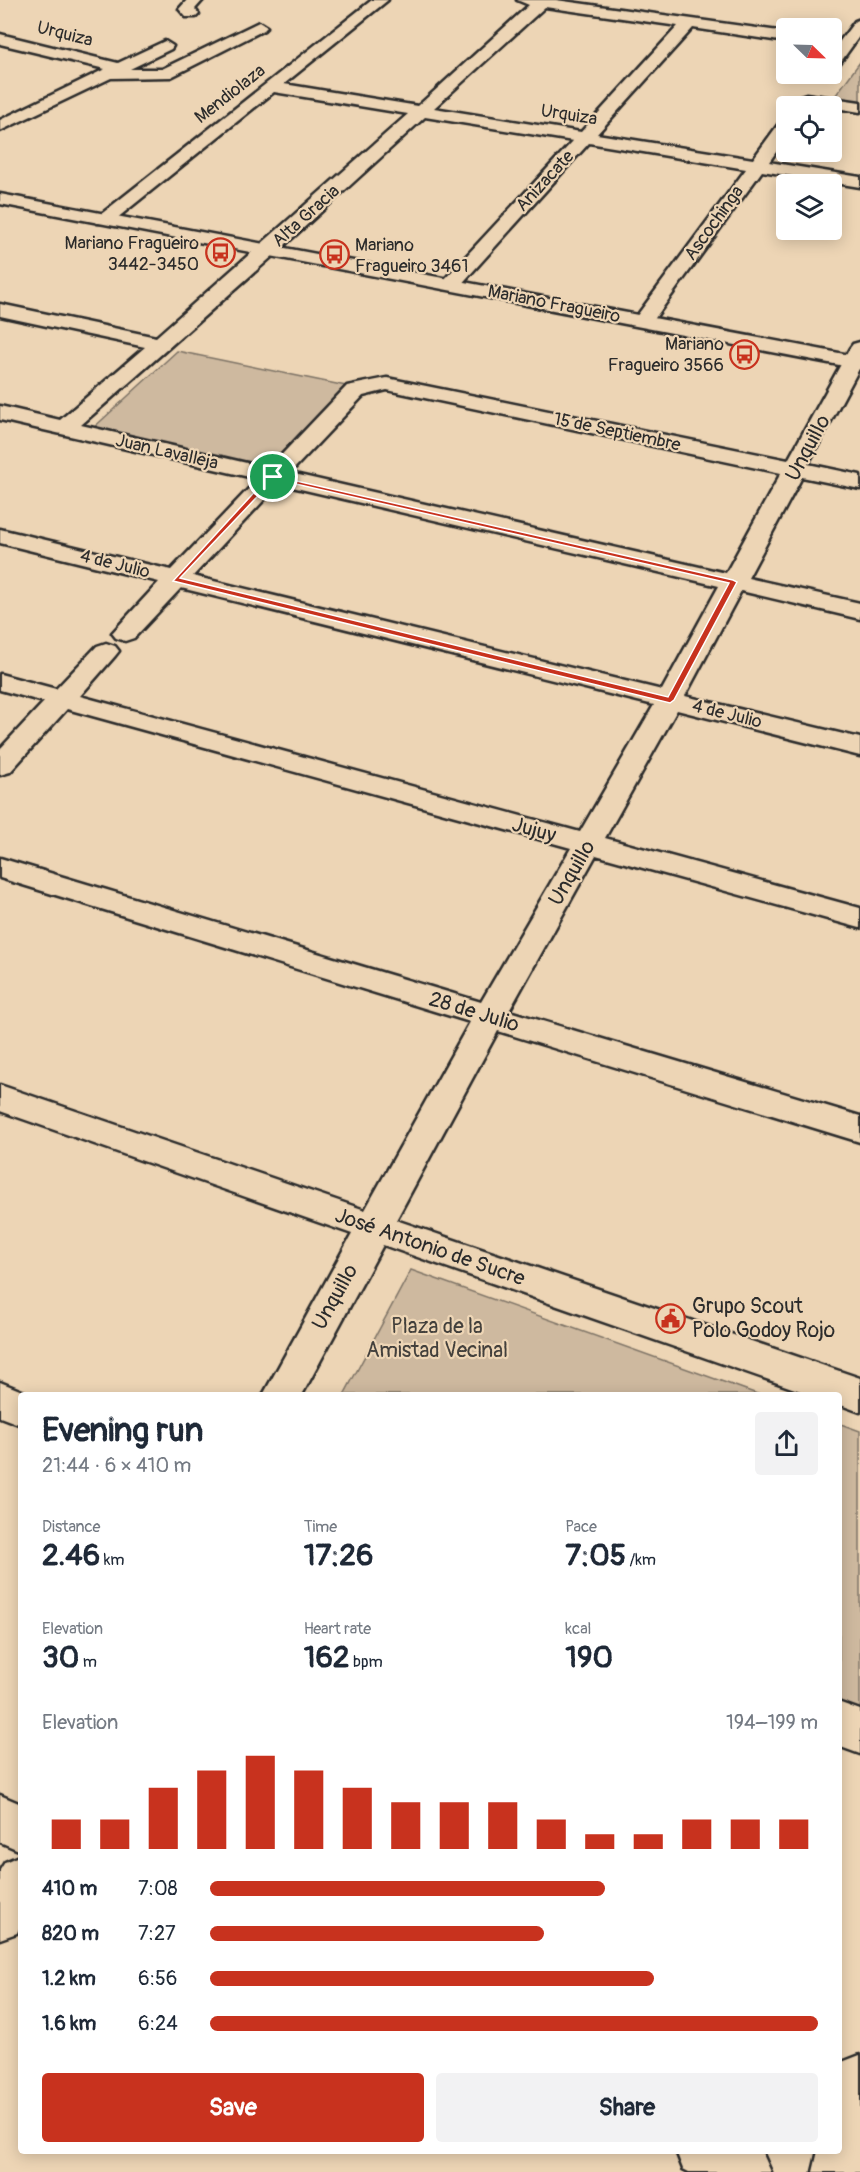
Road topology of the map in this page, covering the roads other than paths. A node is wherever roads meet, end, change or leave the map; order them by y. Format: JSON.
{"nodes":[{"id":1,"x":381,"y":0,"type":"edge"},
{"id":2,"x":536,"y":1,"type":"edge"},
{"id":3,"x":689,"y":24,"type":"junction"},
{"id":4,"x":860,"y":24,"type":"edge"},
{"id":5,"x":259,"y":27,"type":"dead end"},
{"id":6,"x":776,"y":36,"type":"edge"},
{"id":7,"x":0,"y":39,"type":"edge"},
{"id":8,"x":16,"y":43,"type":"junction"},
{"id":9,"x":845,"y":45,"type":"edge"},
{"id":10,"x":165,"y":46,"type":"dead end"},
{"id":11,"x":0,"y":50,"type":"edge"},
{"id":12,"x":115,"y":71,"type":"junction"},
{"id":13,"x":271,"y":87,"type":"junction"},
{"id":14,"x":842,"y":106,"type":"edge"},
{"id":15,"x":860,"y":107,"type":"edge"},
{"id":16,"x":420,"y":111,"type":"junction"},
{"id":17,"x":0,"y":126,"type":"edge"},
{"id":18,"x":585,"y":138,"type":"junction"},
{"id":19,"x":776,"y":139,"type":"edge"},
{"id":20,"x":756,"y":165,"type":"junction"},
{"id":21,"x":860,"y":182,"type":"edge"},
{"id":22,"x":0,"y":199,"type":"edge"},
{"id":23,"x":104,"y":219,"type":"junction"},
{"id":24,"x":268,"y":250,"type":"junction"},
{"id":25,"x":450,"y":285,"type":"junction"},
{"id":26,"x":0,"y":310,"type":"edge"},
{"id":27,"x":643,"y":321,"type":"junction"},
{"id":28,"x":160,"y":344,"type":"junction"},
{"id":29,"x":858,"y":358,"type":"edge"},
{"id":30,"x":0,"y":412,"type":"edge"},
{"id":31,"x":64,"y":428,"type":"junction"},
{"id":32,"x":797,"y":469,"type":"junction"},
{"id":33,"x":273,"y":477,"type":"junction"},
{"id":34,"x":860,"y":482,"type":"edge"},
{"id":35,"x":0,"y":536,"type":"edge"},
{"id":36,"x":176,"y":579,"type":"junction"},
{"id":37,"x":733,"y":582,"type":"junction"},
{"id":38,"x":860,"y":610,"type":"edge"},
{"id":39,"x":0,"y":682,"type":"edge"},
{"id":40,"x":62,"y":699,"type":"junction"},
{"id":41,"x":670,"y":700,"type":"junction"},
{"id":42,"x":860,"y":747,"type":"edge"},
{"id":43,"x":0,"y":766,"type":"edge"},
{"id":44,"x":589,"y":845,"type":"junction"},
{"id":45,"x":0,"y":868,"type":"edge"},
{"id":46,"x":860,"y":918,"type":"edge"},
{"id":47,"x":489,"y":1017,"type":"junction"},
{"id":48,"x":0,"y":1098,"type":"edge"},
{"id":49,"x":860,"y":1129,"type":"edge"},
{"id":50,"x":373,"y":1227,"type":"junction"},
{"id":51,"x":284,"y":1392,"type":"edge"},
{"id":52,"x":860,"y":1395,"type":"edge"},
{"id":53,"x":0,"y":1399,"type":"edge"},
{"id":54,"x":18,"y":1406,"type":"edge"},
{"id":55,"x":842,"y":1725,"type":"edge"},
{"id":56,"x":860,"y":1732,"type":"edge"},
{"id":57,"x":0,"y":1818,"type":"edge"},
{"id":58,"x":18,"y":1827,"type":"edge"},
{"id":59,"x":18,"y":1883,"type":"edge"},
{"id":60,"x":0,"y":1916,"type":"edge"},
{"id":61,"x":860,"y":2080,"type":"edge"},
{"id":62,"x":707,"y":2154,"type":"edge"},
{"id":63,"x":745,"y":2172,"type":"edge"},
{"id":64,"x":839,"y":2172,"type":"edge"}],
"edges":[{"from":1,"to":13,"type":"street","name":"Mendiolaza"},
{"from":2,"to":3,"type":"street"},
{"from":2,"to":16,"type":"street","name":"Alta Gracia"},
{"from":3,"to":6,"type":"street"},
{"from":3,"to":18,"type":"street","name":"Anizacate"},
{"from":4,"to":9,"type":"street"},
{"from":5,"to":12,"type":"street"},
{"from":7,"to":8,"type":"street","name":"Urquiza"},
{"from":8,"to":11,"type":"street"},
{"from":8,"to":12,"type":"street","name":"Urquiza"},
{"from":10,"to":12,"type":"street"},
{"from":12,"to":17,"type":"street"},
{"from":13,"to":16,"type":"street","name":"Urquiza"},
{"from":13,"to":23,"type":"street","name":"Mendiolaza"},
{"from":14,"to":15,"type":"street"},
{"from":16,"to":18,"type":"street","name":"Urquiza"},
{"from":16,"to":24,"type":"street","name":"Alta Gracia"},
{"from":18,"to":20,"type":"street","name":"Urquiza"},
{"from":18,"to":25,"type":"street","name":"Anizacate"},
{"from":19,"to":20,"type":"street","name":"Ascochinga"},
{"from":20,"to":21,"type":"street","name":"Urquiza"},
{"from":20,"to":27,"type":"street","name":"Ascochinga"},
{"from":22,"to":23,"type":"street","name":"Mariano Fragueiro"},
{"from":23,"to":24,"type":"street","name":"Mariano Fragueiro"},
{"from":24,"to":25,"type":"street","name":"Mariano Fragueiro"},
{"from":24,"to":28,"type":"street","name":"Alta Gracia"},
{"from":25,"to":27,"type":"street","name":"Mariano Fragueiro"},
{"from":26,"to":28,"type":"street"},
{"from":27,"to":29,"type":"street","name":"Mariano Fragueiro"},
{"from":28,"to":31,"type":"street","name":"Alta Gracia"},
{"from":29,"to":32,"type":"street","name":"Unquillo"},
{"from":30,"to":31,"type":"street","name":"Juan Lavalleja"},
{"from":31,"to":33,"type":"street","name":"Juan Lavalleja"},
{"from":32,"to":33,"type":"street","name":"15 de Septiembre"},
{"from":32,"to":34,"type":"street","name":"15 de Septiembre"},
{"from":32,"to":37,"type":"street","name":"Unquillo"},
{"from":33,"to":36,"type":"street"},
{"from":33,"to":37,"type":"street","name":"Juan Lavalleja"},
{"from":35,"to":36,"type":"street","name":"4 de Julio"},
{"from":36,"to":40,"type":"street"},
{"from":36,"to":41,"type":"street","name":"4 de Julio"},
{"from":37,"to":38,"type":"street","name":"Juan Lavalleja"},
{"from":37,"to":41,"type":"street","name":"Unquillo"},
{"from":39,"to":40,"type":"street","name":"Jujuy"},
{"from":40,"to":43,"type":"street"},
{"from":40,"to":44,"type":"street","name":"Jujuy"},
{"from":41,"to":42,"type":"street","name":"4 de Julio"},
{"from":41,"to":44,"type":"street","name":"Unquillo"},
{"from":44,"to":46,"type":"street","name":"Jujuy"},
{"from":44,"to":47,"type":"street","name":"Unquillo"},
{"from":45,"to":47,"type":"street","name":"28 de Julio"},
{"from":47,"to":49,"type":"street","name":"28 de Julio"},
{"from":47,"to":50,"type":"street","name":"Unquillo"},
{"from":48,"to":50,"type":"street","name":"José Antonio de Sucre"},
{"from":50,"to":51,"type":"street","name":"Unquillo"},
{"from":50,"to":52,"type":"street","name":"José Antonio de Sucre"},
{"from":53,"to":54,"type":"street"},
{"from":55,"to":56,"type":"street"},
{"from":57,"to":58,"type":"street"},
{"from":59,"to":60,"type":"street"},
{"from":61,"to":64,"type":"street"},
{"from":62,"to":63,"type":"street"}]}
